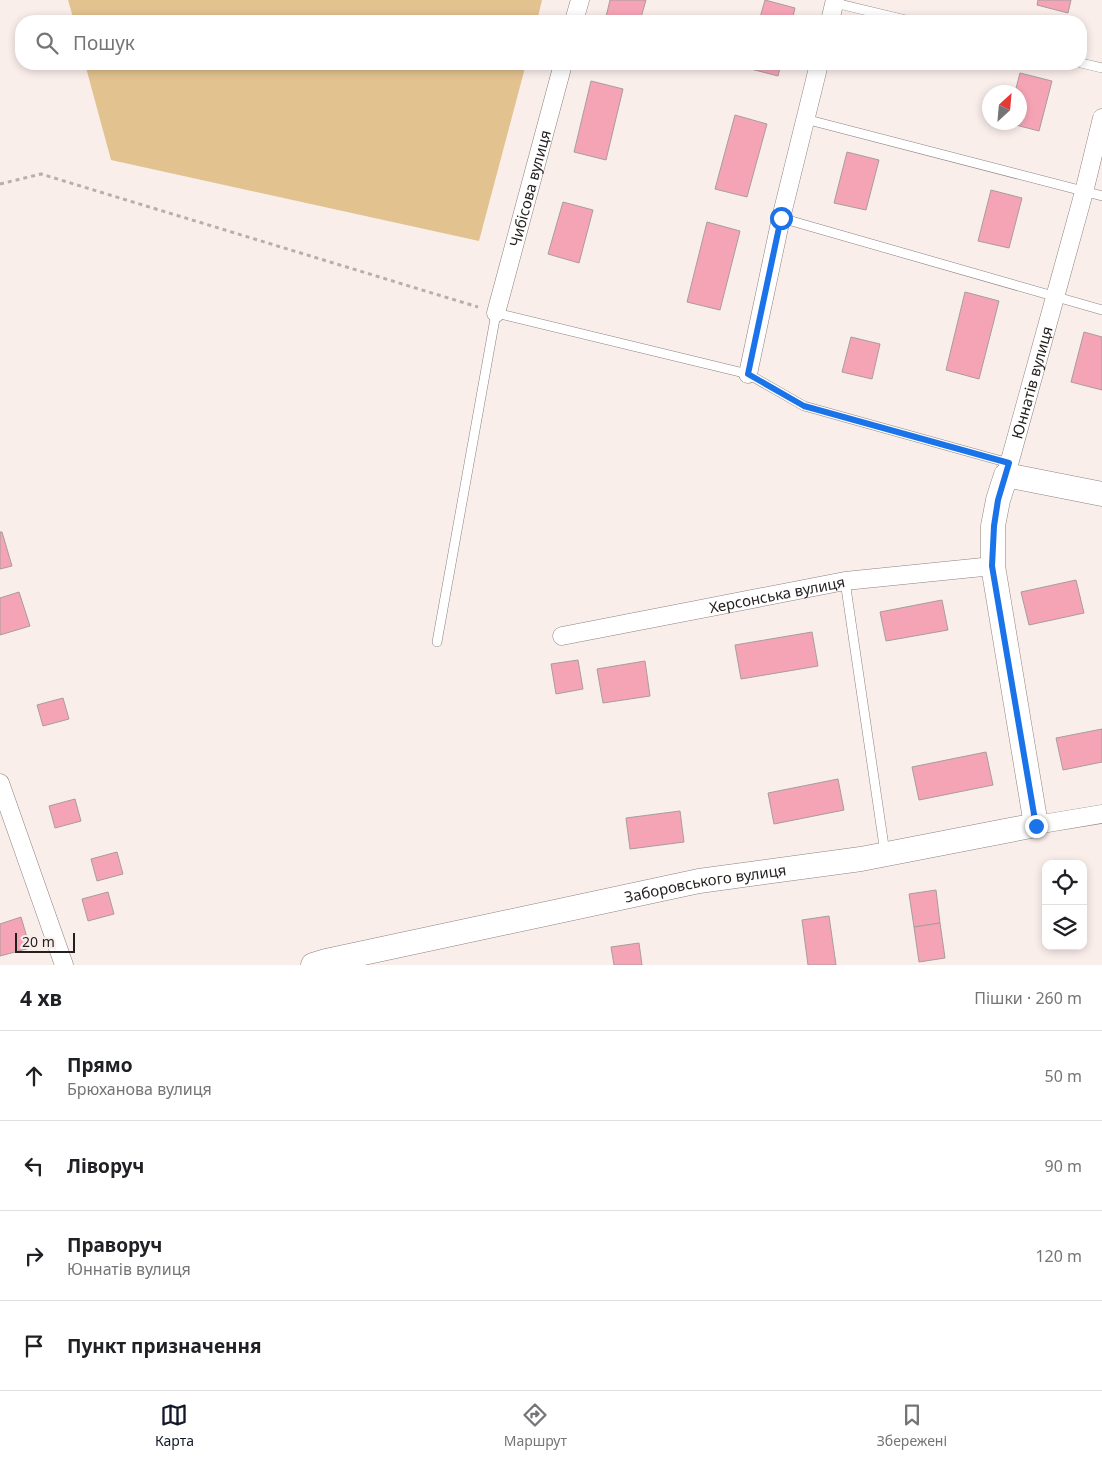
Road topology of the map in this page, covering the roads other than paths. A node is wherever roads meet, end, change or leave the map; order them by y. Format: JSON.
{"nodes":[{"id":1,"x":580,"y":0,"type":"edge"},
{"id":2,"x":835,"y":2,"type":"edge"},
{"id":3,"x":576,"y":15,"type":"edge"},
{"id":4,"x":832,"y":15,"type":"edge"},
{"id":5,"x":886,"y":15,"type":"edge"},
{"id":6,"x":1087,"y":64,"type":"edge"},
{"id":7,"x":1102,"y":68,"type":"edge"},
{"id":8,"x":561,"y":70,"type":"edge"},
{"id":9,"x":817,"y":70,"type":"edge"},
{"id":10,"x":1102,"y":118,"type":"edge"},
{"id":11,"x":805,"y":119,"type":"junction"},
{"id":12,"x":1084,"y":192,"type":"junction"},
{"id":13,"x":1102,"y":196,"type":"edge"},
{"id":14,"x":781,"y":218,"type":"junction"},
{"id":15,"x":1054,"y":297,"type":"junction"},
{"id":16,"x":1102,"y":310,"type":"edge"},
{"id":17,"x":496,"y":312,"type":"junction"},
{"id":18,"x":748,"y":374,"type":"junction"},
{"id":19,"x":1007,"y":469,"type":"junction"},
{"id":20,"x":1102,"y":494,"type":"edge"},
{"id":21,"x":992,"y":566,"type":"junction"},
{"id":22,"x":845,"y":581,"type":"junction"},
{"id":23,"x":562,"y":636,"type":"dead end"},
{"id":24,"x":437,"y":642,"type":"dead end"},
{"id":25,"x":0,"y":783,"type":"edge"},
{"id":26,"x":1102,"y":814,"type":"edge"},
{"id":27,"x":1036,"y":826,"type":"junction"},
{"id":28,"x":884,"y":854,"type":"junction"},
{"id":29,"x":64,"y":965,"type":"edge"},
{"id":30,"x":313,"y":965,"type":"edge"}],
"edges":[{"from":1,"to":3,"type":"street"},
{"from":2,"to":4,"type":"street"},
{"from":2,"to":5,"type":"lane"},
{"from":6,"to":7,"type":"lane"},
{"from":8,"to":17,"type":"street","name":"Чибісова вулиця"},
{"from":9,"to":11,"type":"street"},
{"from":10,"to":12,"type":"street","name":"Юннатів вулиця"},
{"from":11,"to":12,"type":"lane"},
{"from":11,"to":14,"type":"street"},
{"from":12,"to":13,"type":"lane"},
{"from":12,"to":15,"type":"street","name":"Юннатів вулиця"},
{"from":14,"to":15,"type":"lane"},
{"from":14,"to":18,"type":"street"},
{"from":15,"to":16,"type":"lane"},
{"from":15,"to":19,"type":"street","name":"Юннатів вулиця"},
{"from":17,"to":18,"type":"lane"},
{"from":17,"to":24,"type":"lane"},
{"from":18,"to":19,"type":"lane"},
{"from":19,"to":20,"type":"main road"},
{"from":19,"to":21,"type":"main road","name":"Юннатів вулиця"},
{"from":21,"to":22,"type":"street","name":"Херсонська вулиця"},
{"from":21,"to":27,"type":"main road","name":"Юннатів вулиця"},
{"from":22,"to":23,"type":"street","name":"Херсонська вулиця"},
{"from":22,"to":28,"type":"lane"},
{"from":25,"to":29,"type":"street"},
{"from":26,"to":27,"type":"street","name":"Заборовського вулиця"},
{"from":27,"to":28,"type":"main road","name":"Заборовського вулиця"},
{"from":28,"to":30,"type":"main road","name":"Заборовського вулиця"}]}
